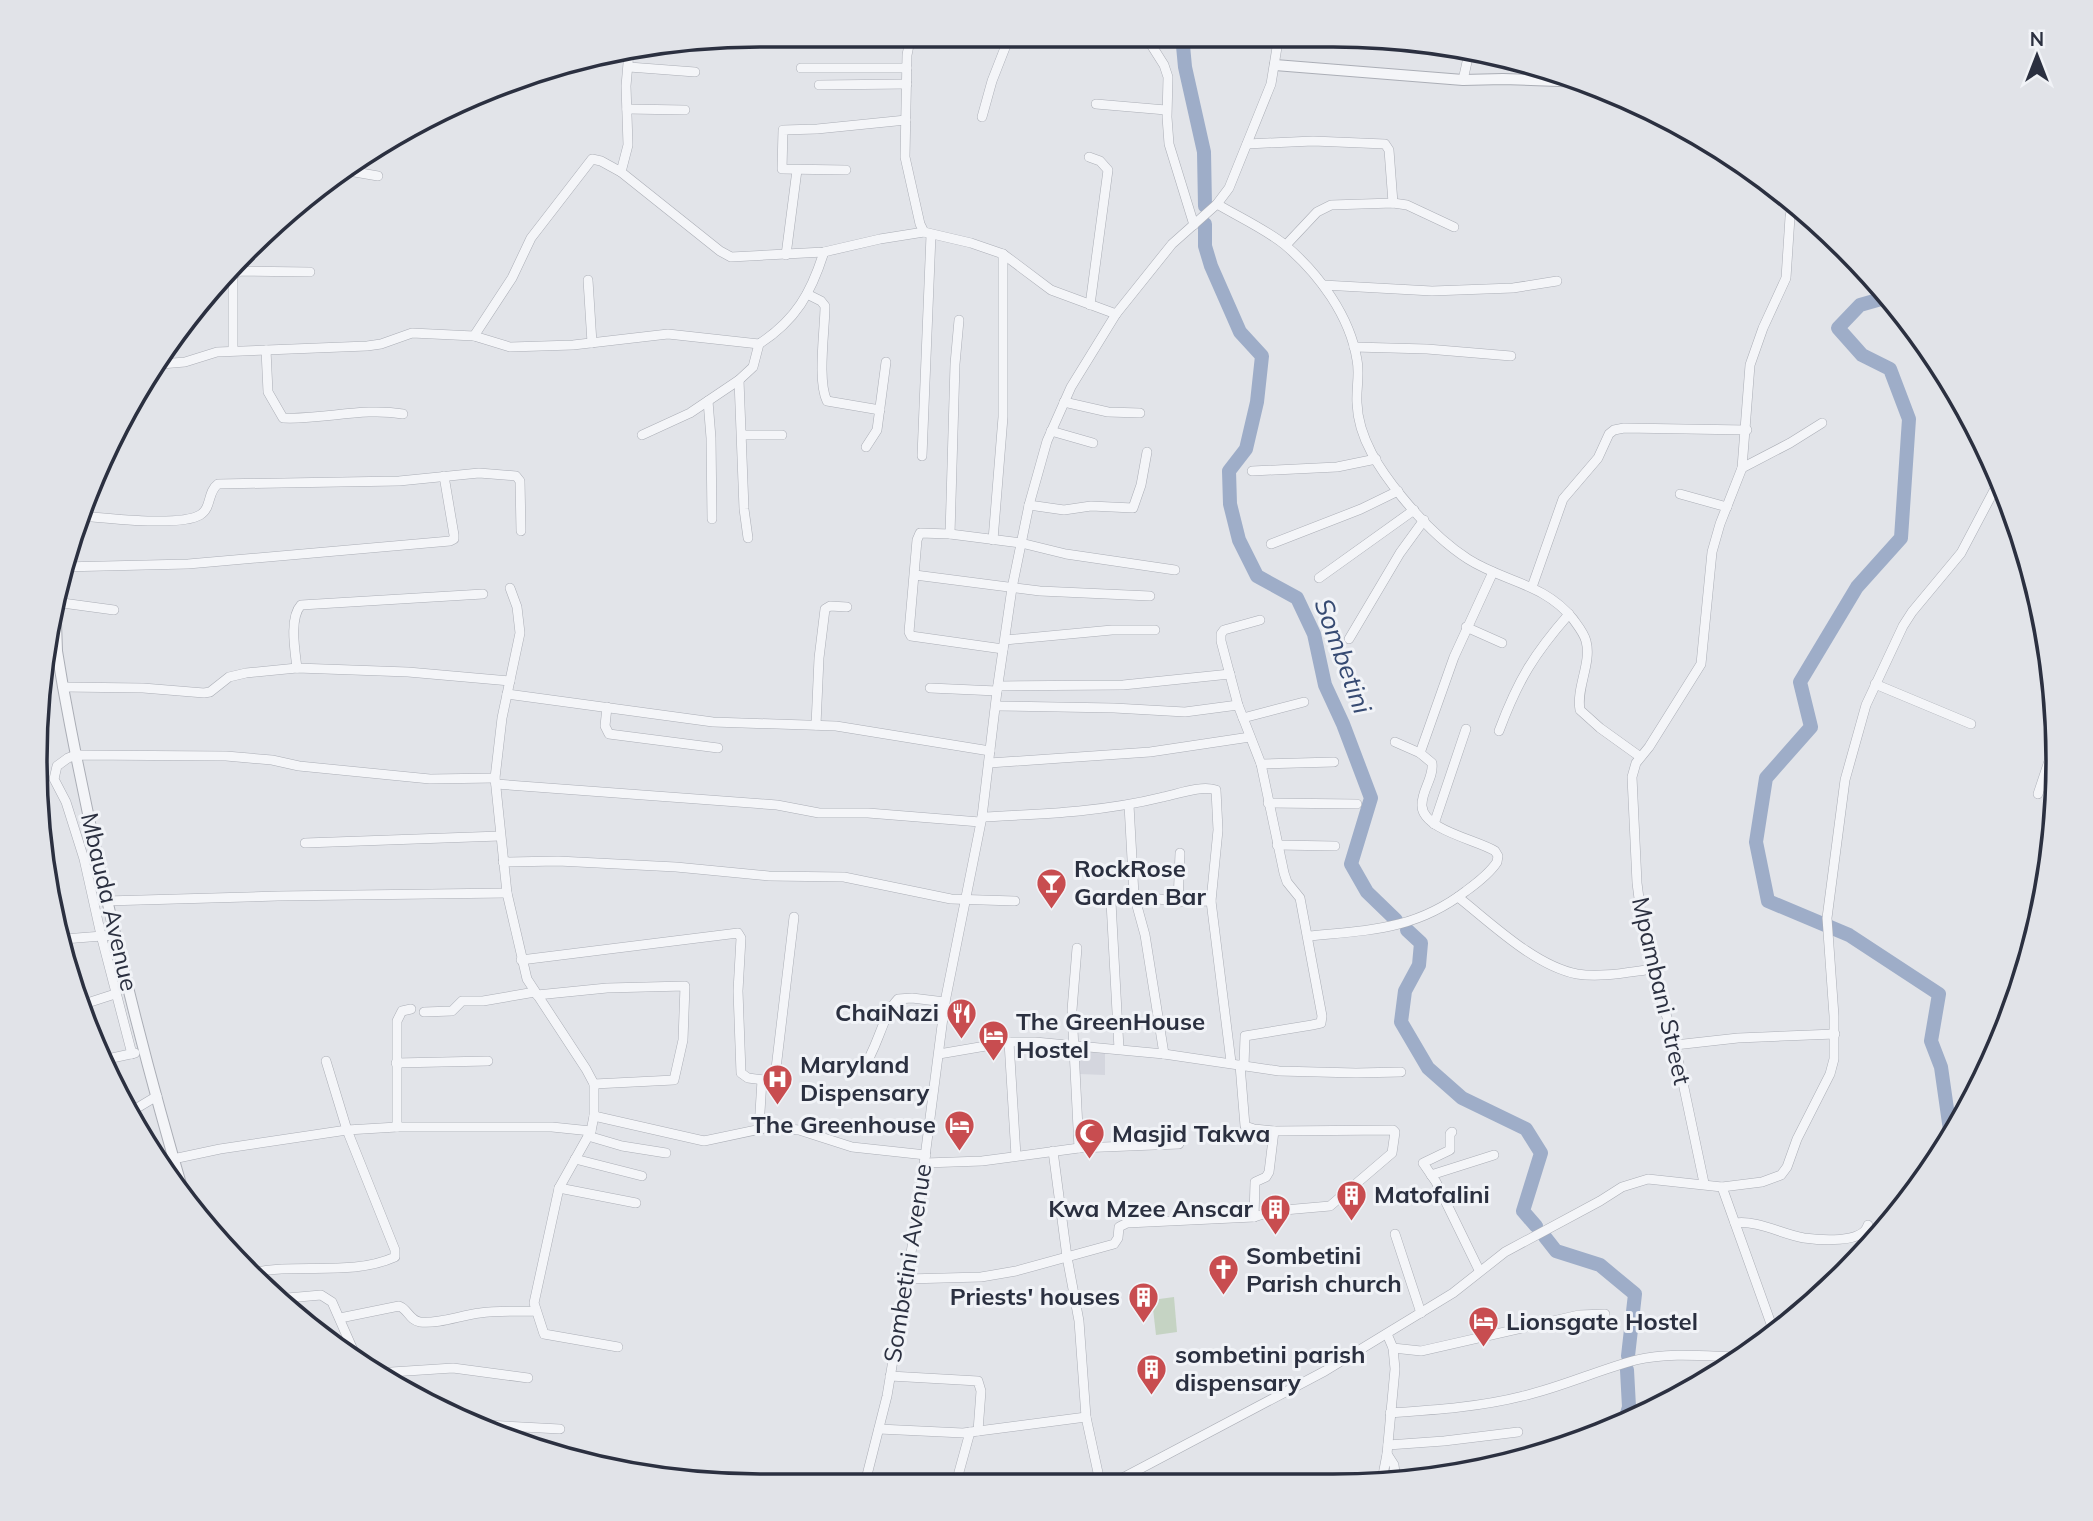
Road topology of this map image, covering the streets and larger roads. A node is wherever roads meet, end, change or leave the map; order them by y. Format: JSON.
{"nodes":[{"id":1,"x":909,"y":47,"type":"edge"},
{"id":2,"x":1005,"y":47,"type":"edge"},
{"id":3,"x":1153,"y":47,"type":"edge"},
{"id":4,"x":1277,"y":47,"type":"edge"},
{"id":5,"x":629,"y":60,"type":"edge"},
{"id":6,"x":1467,"y":60,"type":"edge"},
{"id":7,"x":1275,"y":65,"type":"junction"},
{"id":8,"x":629,"y":67,"type":"junction"},
{"id":9,"x":801,"y":68,"type":"dead end"},
{"id":10,"x":907,"y":68,"type":"junction"},
{"id":11,"x":695,"y":72,"type":"dead end"},
{"id":12,"x":1463,"y":80,"type":"junction"},
{"id":13,"x":1547,"y":81,"type":"edge"},
{"id":14,"x":908,"y":84,"type":"junction"},
{"id":15,"x":819,"y":85,"type":"dead end"},
{"id":16,"x":1096,"y":104,"type":"dead end"},
{"id":17,"x":627,"y":109,"type":"junction"},
{"id":18,"x":685,"y":110,"type":"dead end"},
{"id":19,"x":1166,"y":110,"type":"junction"},
{"id":20,"x":982,"y":117,"type":"dead end"},
{"id":21,"x":906,"y":120,"type":"junction"},
{"id":22,"x":1247,"y":144,"type":"junction"},
{"id":23,"x":1089,"y":157,"type":"dead end"},
{"id":24,"x":797,"y":170,"type":"junction"},
{"id":25,"x":846,"y":170,"type":"dead end"},
{"id":26,"x":357,"y":172,"type":"edge"},
{"id":27,"x":621,"y":172,"type":"junction"},
{"id":28,"x":378,"y":176,"type":"dead end"},
{"id":29,"x":1393,"y":203,"type":"junction"},
{"id":30,"x":1217,"y":204,"type":"junction"},
{"id":31,"x":1791,"y":214,"type":"edge"},
{"id":32,"x":1194,"y":225,"type":"junction"},
{"id":33,"x":1454,"y":227,"type":"dead end"},
{"id":34,"x":928,"y":234,"type":"junction"},
{"id":35,"x":1286,"y":246,"type":"junction"},
{"id":36,"x":824,"y":252,"type":"junction"},
{"id":37,"x":1003,"y":254,"type":"junction"},
{"id":38,"x":786,"y":255,"type":"junction"},
{"id":39,"x":242,"y":271,"type":"edge"},
{"id":40,"x":310,"y":272,"type":"dead end"},
{"id":41,"x":233,"y":280,"type":"edge"},
{"id":42,"x":588,"y":281,"type":"dead end"},
{"id":43,"x":1557,"y":282,"type":"dead end"},
{"id":44,"x":1323,"y":285,"type":"junction"},
{"id":45,"x":807,"y":294,"type":"junction"},
{"id":46,"x":1090,"y":305,"type":"junction"},
{"id":47,"x":1116,"y":314,"type":"junction"},
{"id":48,"x":960,"y":320,"type":"dead end"},
{"id":49,"x":474,"y":337,"type":"junction"},
{"id":50,"x":592,"y":342,"type":"junction"},
{"id":51,"x":759,"y":344,"type":"junction"},
{"id":52,"x":1354,"y":347,"type":"junction"},
{"id":53,"x":233,"y":350,"type":"junction"},
{"id":54,"x":267,"y":350,"type":"junction"},
{"id":55,"x":1511,"y":356,"type":"dead end"},
{"id":56,"x":886,"y":362,"type":"dead end"},
{"id":57,"x":167,"y":363,"type":"edge"},
{"id":58,"x":739,"y":380,"type":"junction"},
{"id":59,"x":708,"y":401,"type":"junction"},
{"id":60,"x":1064,"y":402,"type":"junction"},
{"id":61,"x":880,"y":410,"type":"junction"},
{"id":62,"x":1140,"y":413,"type":"dead end"},
{"id":63,"x":402,"y":414,"type":"dead end"},
{"id":64,"x":1822,"y":423,"type":"dead end"},
{"id":65,"x":1747,"y":430,"type":"junction"},
{"id":66,"x":1051,"y":431,"type":"junction"},
{"id":67,"x":642,"y":435,"type":"dead end"},
{"id":68,"x":742,"y":435,"type":"junction"},
{"id":69,"x":782,"y":435,"type":"dead end"},
{"id":70,"x":1093,"y":443,"type":"dead end"},
{"id":71,"x":866,"y":447,"type":"dead end"},
{"id":72,"x":1147,"y":453,"type":"dead end"},
{"id":73,"x":922,"y":456,"type":"dead end"},
{"id":74,"x":1376,"y":459,"type":"junction"},
{"id":75,"x":1742,"y":468,"type":"junction"},
{"id":76,"x":1252,"y":471,"type":"dead end"},
{"id":77,"x":444,"y":476,"type":"junction"},
{"id":78,"x":1398,"y":491,"type":"junction"},
{"id":79,"x":1993,"y":493,"type":"edge"},
{"id":80,"x":1681,"y":494,"type":"dead end"},
{"id":81,"x":1030,"y":505,"type":"junction"},
{"id":82,"x":1727,"y":506,"type":"junction"},
{"id":83,"x":1414,"y":510,"type":"junction"},
{"id":84,"x":91,"y":517,"type":"edge"},
{"id":85,"x":712,"y":519,"type":"dead end"},
{"id":86,"x":1424,"y":520,"type":"junction"},
{"id":87,"x":521,"y":531,"type":"dead end"},
{"id":88,"x":950,"y":534,"type":"junction"},
{"id":89,"x":748,"y":538,"type":"dead end"},
{"id":90,"x":993,"y":540,"type":"junction"},
{"id":91,"x":1021,"y":544,"type":"junction"},
{"id":92,"x":1271,"y":544,"type":"dead end"},
{"id":93,"x":74,"y":568,"type":"edge"},
{"id":94,"x":1175,"y":569,"type":"dead end"},
{"id":95,"x":1493,"y":572,"type":"junction"},
{"id":96,"x":915,"y":575,"type":"junction"},
{"id":97,"x":1320,"y":578,"type":"dead end"},
{"id":98,"x":1012,"y":587,"type":"junction"},
{"id":99,"x":1532,"y":587,"type":"junction"},
{"id":100,"x":510,"y":588,"type":"dead end"},
{"id":101,"x":483,"y":594,"type":"dead end"},
{"id":102,"x":1150,"y":597,"type":"dead end"},
{"id":103,"x":64,"y":607,"type":"edge"},
{"id":104,"x":847,"y":607,"type":"dead end"},
{"id":105,"x":114,"y":610,"type":"dead end"},
{"id":106,"x":1569,"y":614,"type":"junction"},
{"id":107,"x":1260,"y":620,"type":"dead end"},
{"id":108,"x":1466,"y":627,"type":"junction"},
{"id":109,"x":1156,"y":630,"type":"dead end"},
{"id":110,"x":1349,"y":639,"type":"dead end"},
{"id":111,"x":58,"y":640,"type":"edge"},
{"id":112,"x":1502,"y":643,"type":"dead end"},
{"id":113,"x":1004,"y":644,"type":"junction"},
{"id":114,"x":297,"y":668,"type":"junction"},
{"id":115,"x":1230,"y":674,"type":"junction"},
{"id":116,"x":510,"y":681,"type":"junction"},
{"id":117,"x":1875,"y":684,"type":"junction"},
{"id":118,"x":63,"y":687,"type":"junction"},
{"id":119,"x":930,"y":688,"type":"dead end"},
{"id":120,"x":997,"y":688,"type":"junction"},
{"id":121,"x":507,"y":694,"type":"junction"},
{"id":122,"x":1304,"y":702,"type":"dead end"},
{"id":123,"x":1238,"y":705,"type":"junction"},
{"id":124,"x":996,"y":706,"type":"junction"},
{"id":125,"x":607,"y":707,"type":"junction"},
{"id":126,"x":1243,"y":718,"type":"junction"},
{"id":127,"x":1971,"y":724,"type":"dead end"},
{"id":128,"x":816,"y":725,"type":"junction"},
{"id":129,"x":1466,"y":729,"type":"dead end"},
{"id":130,"x":1499,"y":730,"type":"dead end"},
{"id":131,"x":1251,"y":737,"type":"junction"},
{"id":132,"x":1395,"y":742,"type":"dead end"},
{"id":133,"x":719,"y":748,"type":"dead end"},
{"id":134,"x":990,"y":751,"type":"junction"},
{"id":135,"x":1420,"y":753,"type":"junction"},
{"id":136,"x":76,"y":755,"type":"junction"},
{"id":137,"x":1639,"y":756,"type":"junction"},
{"id":138,"x":1334,"y":762,"type":"dead end"},
{"id":139,"x":989,"y":763,"type":"junction"},
{"id":140,"x":1261,"y":764,"type":"junction"},
{"id":141,"x":2046,"y":771,"type":"edge"},
{"id":142,"x":496,"y":781,"type":"junction"},
{"id":143,"x":2038,"y":794,"type":"dead end"},
{"id":144,"x":1268,"y":803,"type":"junction"},
{"id":145,"x":1357,"y":804,"type":"dead end"},
{"id":146,"x":1129,"y":806,"type":"junction"},
{"id":147,"x":981,"y":819,"type":"junction"},
{"id":148,"x":1434,"y":824,"type":"junction"},
{"id":149,"x":500,"y":836,"type":"junction"},
{"id":150,"x":305,"y":843,"type":"dead end"},
{"id":151,"x":1276,"y":845,"type":"junction"},
{"id":152,"x":1335,"y":846,"type":"dead end"},
{"id":153,"x":1180,"y":853,"type":"dead end"},
{"id":154,"x":503,"y":862,"type":"junction"},
{"id":155,"x":507,"y":893,"type":"junction"},
{"id":156,"x":1135,"y":895,"type":"junction"},
{"id":157,"x":1458,"y":897,"type":"junction"},
{"id":158,"x":965,"y":900,"type":"junction"},
{"id":159,"x":106,"y":901,"type":"junction"},
{"id":160,"x":1015,"y":901,"type":"dead end"},
{"id":161,"x":1211,"y":901,"type":"junction"},
{"id":162,"x":1111,"y":902,"type":"dead end"},
{"id":163,"x":1178,"y":902,"type":"junction"},
{"id":164,"x":794,"y":917,"type":"dead end"},
{"id":165,"x":115,"y":934,"type":"junction"},
{"id":166,"x":101,"y":935,"type":"junction"},
{"id":167,"x":1309,"y":936,"type":"junction"},
{"id":168,"x":70,"y":938,"type":"edge"},
{"id":169,"x":1077,"y":948,"type":"dead end"},
{"id":170,"x":521,"y":960,"type":"junction"},
{"id":171,"x":1653,"y":969,"type":"junction"},
{"id":172,"x":115,"y":994,"type":"junction"},
{"id":173,"x":536,"y":994,"type":"junction"},
{"id":174,"x":944,"y":1002,"type":"junction"},
{"id":175,"x":90,"y":1003,"type":"edge"},
{"id":176,"x":411,"y":1009,"type":"dead end"},
{"id":177,"x":424,"y":1012,"type":"dead end"},
{"id":178,"x":1835,"y":1034,"type":"junction"},
{"id":179,"x":1009,"y":1042,"type":"junction"},
{"id":180,"x":1075,"y":1045,"type":"junction"},
{"id":181,"x":1675,"y":1045,"type":"junction"},
{"id":182,"x":1119,"y":1049,"type":"junction"},
{"id":183,"x":145,"y":1051,"type":"junction"},
{"id":184,"x":132,"y":1054,"type":"junction"},
{"id":185,"x":939,"y":1054,"type":"junction"},
{"id":186,"x":1164,"y":1054,"type":"junction"},
{"id":187,"x":113,"y":1058,"type":"edge"},
{"id":188,"x":326,"y":1061,"type":"dead end"},
{"id":189,"x":488,"y":1061,"type":"dead end"},
{"id":190,"x":396,"y":1063,"type":"junction"},
{"id":191,"x":1238,"y":1064,"type":"junction"},
{"id":192,"x":862,"y":1070,"type":"dead end"},
{"id":193,"x":1401,"y":1072,"type":"dead end"},
{"id":194,"x":762,"y":1080,"type":"junction"},
{"id":195,"x":594,"y":1084,"type":"junction"},
{"id":196,"x":157,"y":1096,"type":"junction"},
{"id":197,"x":138,"y":1107,"type":"edge"},
{"id":198,"x":594,"y":1116,"type":"junction"},
{"id":199,"x":397,"y":1127,"type":"junction"},
{"id":200,"x":759,"y":1128,"type":"junction"},
{"id":201,"x":347,"y":1130,"type":"junction"},
{"id":202,"x":1274,"y":1131,"type":"junction"},
{"id":203,"x":1452,"y":1132,"type":"dead end"},
{"id":204,"x":590,"y":1134,"type":"junction"},
{"id":205,"x":1179,"y":1144,"type":"dead end"},
{"id":206,"x":1079,"y":1148,"type":"junction"},
{"id":207,"x":1053,"y":1151,"type":"junction"},
{"id":208,"x":666,"y":1153,"type":"dead end"},
{"id":209,"x":1494,"y":1154,"type":"dead end"},
{"id":210,"x":1016,"y":1156,"type":"junction"},
{"id":211,"x":173,"y":1159,"type":"junction"},
{"id":212,"x":575,"y":1159,"type":"junction"},
{"id":213,"x":925,"y":1159,"type":"junction"},
{"id":214,"x":173,"y":1166,"type":"edge"},
{"id":215,"x":1432,"y":1175,"type":"junction"},
{"id":216,"x":642,"y":1176,"type":"dead end"},
{"id":217,"x":1704,"y":1184,"type":"junction"},
{"id":218,"x":1722,"y":1186,"type":"junction"},
{"id":219,"x":559,"y":1188,"type":"junction"},
{"id":220,"x":636,"y":1203,"type":"dead end"},
{"id":221,"x":1254,"y":1217,"type":"junction"},
{"id":222,"x":1735,"y":1223,"type":"junction"},
{"id":223,"x":1868,"y":1225,"type":"dead end"},
{"id":224,"x":1395,"y":1234,"type":"dead end"},
{"id":225,"x":1067,"y":1257,"type":"junction"},
{"id":226,"x":1479,"y":1270,"type":"junction"},
{"id":227,"x":263,"y":1271,"type":"edge"},
{"id":228,"x":907,"y":1279,"type":"junction"},
{"id":229,"x":291,"y":1298,"type":"edge"},
{"id":230,"x":536,"y":1311,"type":"junction"},
{"id":231,"x":1421,"y":1312,"type":"junction"},
{"id":232,"x":1605,"y":1314,"type":"dead end"},
{"id":233,"x":340,"y":1318,"type":"junction"},
{"id":234,"x":1771,"y":1323,"type":"edge"},
{"id":235,"x":1387,"y":1334,"type":"junction"},
{"id":236,"x":351,"y":1344,"type":"edge"},
{"id":237,"x":618,"y":1347,"type":"dead end"},
{"id":238,"x":1393,"y":1348,"type":"junction"},
{"id":239,"x":1724,"y":1357,"type":"edge"},
{"id":240,"x":394,"y":1372,"type":"edge"},
{"id":241,"x":890,"y":1376,"type":"junction"},
{"id":242,"x":528,"y":1378,"type":"dead end"},
{"id":243,"x":1390,"y":1413,"type":"junction"},
{"id":244,"x":1086,"y":1417,"type":"junction"},
{"id":245,"x":506,"y":1426,"type":"edge"},
{"id":246,"x":560,"y":1429,"type":"dead end"},
{"id":247,"x":880,"y":1429,"type":"junction"},
{"id":248,"x":974,"y":1431,"type":"junction"},
{"id":249,"x":1518,"y":1432,"type":"dead end"},
{"id":250,"x":1387,"y":1450,"type":"junction"},
{"id":251,"x":1395,"y":1471,"type":"edge"},
{"id":252,"x":1383,"y":1472,"type":"edge"},
{"id":253,"x":868,"y":1474,"type":"edge"},
{"id":254,"x":959,"y":1474,"type":"edge"},
{"id":255,"x":1098,"y":1474,"type":"edge"},
{"id":256,"x":1130,"y":1474,"type":"edge"}],
"edges":[{"from":1,"to":10,"type":"street"},
{"from":2,"to":20,"type":"street"},
{"from":3,"to":19,"type":"street"},
{"from":4,"to":7,"type":"street"},
{"from":5,"to":8,"type":"street"},
{"from":6,"to":12,"type":"street"},
{"from":7,"to":12,"type":"street"},
{"from":7,"to":22,"type":"street"},
{"from":8,"to":11,"type":"street"},
{"from":8,"to":17,"type":"street"},
{"from":9,"to":10,"type":"street"},
{"from":10,"to":14,"type":"street"},
{"from":12,"to":13,"type":"street"},
{"from":14,"to":15,"type":"street"},
{"from":14,"to":21,"type":"street"},
{"from":16,"to":19,"type":"street"},
{"from":17,"to":18,"type":"street"},
{"from":17,"to":27,"type":"street"},
{"from":19,"to":32,"type":"street"},
{"from":21,"to":24,"type":"street"},
{"from":21,"to":34,"type":"street"},
{"from":22,"to":29,"type":"street"},
{"from":22,"to":30,"type":"street"},
{"from":23,"to":46,"type":"street"},
{"from":24,"to":25,"type":"street"},
{"from":24,"to":38,"type":"street"},
{"from":26,"to":28,"type":"street"},
{"from":27,"to":38,"type":"street"},
{"from":27,"to":49,"type":"street"},
{"from":29,"to":33,"type":"street"},
{"from":29,"to":35,"type":"street"},
{"from":30,"to":32,"type":"street"},
{"from":30,"to":35,"type":"street"},
{"from":31,"to":65,"type":"street","name":"Mpambani Street"},
{"from":32,"to":47,"type":"street"},
{"from":34,"to":36,"type":"street"},
{"from":34,"to":37,"type":"street"},
{"from":34,"to":73,"type":"street"},
{"from":35,"to":44,"type":"street"},
{"from":36,"to":38,"type":"street"},
{"from":36,"to":45,"type":"street"},
{"from":37,"to":46,"type":"street"},
{"from":37,"to":90,"type":"street"},
{"from":39,"to":40,"type":"street"},
{"from":41,"to":53,"type":"street"},
{"from":42,"to":50,"type":"street"},
{"from":43,"to":44,"type":"street"},
{"from":44,"to":52,"type":"street"},
{"from":45,"to":51,"type":"street"},
{"from":45,"to":61,"type":"street"},
{"from":46,"to":47,"type":"street"},
{"from":47,"to":60,"type":"street"},
{"from":48,"to":88,"type":"street"},
{"from":49,"to":50,"type":"street"},
{"from":49,"to":54,"type":"street"},
{"from":50,"to":51,"type":"street"},
{"from":51,"to":58,"type":"street"},
{"from":52,"to":55,"type":"street"},
{"from":52,"to":74,"type":"street"},
{"from":53,"to":54,"type":"street"},
{"from":53,"to":57,"type":"street"},
{"from":54,"to":63,"type":"street"},
{"from":56,"to":61,"type":"street"},
{"from":58,"to":59,"type":"street"},
{"from":58,"to":68,"type":"street"},
{"from":59,"to":67,"type":"street"},
{"from":59,"to":85,"type":"street"},
{"from":60,"to":62,"type":"street"},
{"from":60,"to":66,"type":"street"},
{"from":61,"to":71,"type":"street"},
{"from":64,"to":75,"type":"street"},
{"from":65,"to":75,"type":"street","name":"Mpambani Street"},
{"from":65,"to":99,"type":"street"},
{"from":66,"to":70,"type":"street"},
{"from":66,"to":81,"type":"street"},
{"from":68,"to":69,"type":"street"},
{"from":68,"to":89,"type":"street"},
{"from":72,"to":81,"type":"street"},
{"from":74,"to":76,"type":"street"},
{"from":74,"to":78,"type":"street"},
{"from":75,"to":82,"type":"street","name":"Mpambani Street"},
{"from":77,"to":84,"type":"street"},
{"from":77,"to":87,"type":"street"},
{"from":77,"to":93,"type":"street"},
{"from":78,"to":83,"type":"street"},
{"from":78,"to":92,"type":"street"},
{"from":79,"to":117,"type":"street"},
{"from":80,"to":82,"type":"street"},
{"from":81,"to":91,"type":"street"},
{"from":82,"to":137,"type":"street","name":"Mpambani Street"},
{"from":83,"to":86,"type":"street"},
{"from":83,"to":97,"type":"street"},
{"from":86,"to":95,"type":"street"},
{"from":86,"to":110,"type":"street"},
{"from":88,"to":90,"type":"street"},
{"from":88,"to":96,"type":"street"},
{"from":90,"to":91,"type":"street"},
{"from":91,"to":94,"type":"street"},
{"from":91,"to":98,"type":"street"},
{"from":95,"to":99,"type":"street"},
{"from":95,"to":108,"type":"street"},
{"from":96,"to":98,"type":"street"},
{"from":96,"to":113,"type":"street"},
{"from":98,"to":102,"type":"street"},
{"from":98,"to":113,"type":"street","name":"Sombetini Avenue"},
{"from":99,"to":106,"type":"street"},
{"from":100,"to":116,"type":"street"},
{"from":101,"to":114,"type":"street"},
{"from":103,"to":105,"type":"street"},
{"from":104,"to":128,"type":"street"},
{"from":106,"to":130,"type":"street"},
{"from":106,"to":137,"type":"street"},
{"from":107,"to":115,"type":"street"},
{"from":108,"to":112,"type":"street"},
{"from":108,"to":135,"type":"street"},
{"from":109,"to":113,"type":"street"},
{"from":111,"to":118,"type":"street","name":"Mbauda Avenue"},
{"from":113,"to":120,"type":"street","name":"Sombetini Avenue"},
{"from":114,"to":116,"type":"street"},
{"from":114,"to":118,"type":"street"},
{"from":115,"to":120,"type":"street"},
{"from":115,"to":123,"type":"street"},
{"from":116,"to":121,"type":"street"},
{"from":117,"to":127,"type":"street"},
{"from":117,"to":178,"type":"street"},
{"from":118,"to":136,"type":"street","name":"Mbauda Avenue"},
{"from":119,"to":120,"type":"street"},
{"from":120,"to":124,"type":"street","name":"Sombetini Avenue"},
{"from":121,"to":125,"type":"street"},
{"from":121,"to":142,"type":"street"},
{"from":122,"to":126,"type":"street"},
{"from":123,"to":124,"type":"street"},
{"from":123,"to":126,"type":"street"},
{"from":124,"to":134,"type":"street","name":"Sombetini Avenue"},
{"from":125,"to":128,"type":"street"},
{"from":125,"to":133,"type":"street"},
{"from":126,"to":131,"type":"street"},
{"from":128,"to":134,"type":"street"},
{"from":129,"to":148,"type":"street"},
{"from":131,"to":139,"type":"street"},
{"from":131,"to":140,"type":"street"},
{"from":132,"to":135,"type":"street"},
{"from":134,"to":139,"type":"street","name":"Sombetini Avenue"},
{"from":135,"to":148,"type":"street"},
{"from":136,"to":142,"type":"street"},
{"from":136,"to":159,"type":"street","name":"Mbauda Avenue"},
{"from":136,"to":166,"type":"street"},
{"from":137,"to":171,"type":"street","name":"Mpambani Street"},
{"from":138,"to":140,"type":"street"},
{"from":139,"to":147,"type":"street","name":"Sombetini Avenue"},
{"from":140,"to":144,"type":"street"},
{"from":141,"to":143,"type":"street"},
{"from":142,"to":147,"type":"street"},
{"from":142,"to":149,"type":"street"},
{"from":144,"to":145,"type":"street"},
{"from":144,"to":151,"type":"street"},
{"from":146,"to":147,"type":"street"},
{"from":146,"to":156,"type":"street"},
{"from":146,"to":161,"type":"street"},
{"from":147,"to":158,"type":"street","name":"Sombetini Avenue"},
{"from":148,"to":157,"type":"street"},
{"from":149,"to":150,"type":"street"},
{"from":149,"to":154,"type":"street"},
{"from":151,"to":152,"type":"street"},
{"from":151,"to":167,"type":"street"},
{"from":153,"to":163,"type":"street"},
{"from":154,"to":155,"type":"street"},
{"from":154,"to":158,"type":"street"},
{"from":155,"to":159,"type":"street"},
{"from":155,"to":170,"type":"street"},
{"from":156,"to":163,"type":"street"},
{"from":156,"to":186,"type":"street"},
{"from":157,"to":167,"type":"street"},
{"from":157,"to":171,"type":"street"},
{"from":158,"to":160,"type":"street"},
{"from":158,"to":174,"type":"street","name":"Sombetini Avenue"},
{"from":159,"to":165,"type":"street","name":"Mbauda Avenue"},
{"from":161,"to":163,"type":"street"},
{"from":161,"to":191,"type":"street"},
{"from":162,"to":182,"type":"street"},
{"from":164,"to":194,"type":"street"},
{"from":165,"to":166,"type":"street"},
{"from":165,"to":183,"type":"street","name":"Mbauda Avenue"},
{"from":166,"to":168,"type":"street"},
{"from":166,"to":172,"type":"street"},
{"from":167,"to":191,"type":"street"},
{"from":169,"to":180,"type":"street"},
{"from":170,"to":173,"type":"street"},
{"from":170,"to":194,"type":"street"},
{"from":171,"to":181,"type":"street","name":"Mpambani Street"},
{"from":172,"to":175,"type":"street"},
{"from":172,"to":184,"type":"street"},
{"from":173,"to":177,"type":"street"},
{"from":173,"to":195,"type":"street"},
{"from":173,"to":195,"type":"street"},
{"from":174,"to":185,"type":"street","name":"Sombetini Avenue"},
{"from":174,"to":192,"type":"street"},
{"from":176,"to":190,"type":"street"},
{"from":178,"to":181,"type":"street"},
{"from":178,"to":218,"type":"street"},
{"from":179,"to":180,"type":"street"},
{"from":179,"to":185,"type":"street"},
{"from":179,"to":210,"type":"street"},
{"from":180,"to":182,"type":"street"},
{"from":180,"to":206,"type":"street"},
{"from":181,"to":217,"type":"street","name":"Mpambani Street"},
{"from":182,"to":186,"type":"street"},
{"from":183,"to":184,"type":"street"},
{"from":183,"to":196,"type":"street","name":"Mbauda Avenue"},
{"from":184,"to":187,"type":"street"},
{"from":185,"to":213,"type":"street","name":"Sombetini Avenue"},
{"from":186,"to":191,"type":"street"},
{"from":188,"to":201,"type":"street"},
{"from":189,"to":190,"type":"street"},
{"from":190,"to":199,"type":"street"},
{"from":191,"to":193,"type":"street"},
{"from":191,"to":202,"type":"street"},
{"from":194,"to":200,"type":"street"},
{"from":195,"to":198,"type":"street"},
{"from":196,"to":197,"type":"street"},
{"from":196,"to":211,"type":"street","name":"Mbauda Avenue"},
{"from":198,"to":200,"type":"street"},
{"from":198,"to":204,"type":"street"},
{"from":199,"to":201,"type":"street"},
{"from":199,"to":204,"type":"street"},
{"from":200,"to":213,"type":"street"},
{"from":201,"to":211,"type":"street"},
{"from":201,"to":227,"type":"street"},
{"from":202,"to":221,"type":"street"},
{"from":202,"to":221,"type":"street"},
{"from":203,"to":215,"type":"street"},
{"from":204,"to":208,"type":"street"},
{"from":204,"to":212,"type":"street"},
{"from":205,"to":206,"type":"street"},
{"from":206,"to":207,"type":"street"},
{"from":207,"to":210,"type":"street"},
{"from":207,"to":225,"type":"street"},
{"from":209,"to":215,"type":"street"},
{"from":210,"to":213,"type":"street"},
{"from":211,"to":214,"type":"street","name":"Mbauda Avenue"},
{"from":212,"to":216,"type":"street"},
{"from":212,"to":219,"type":"street"},
{"from":213,"to":228,"type":"street","name":"Sombetini Avenue"},
{"from":215,"to":226,"type":"street"},
{"from":217,"to":218,"type":"street"},
{"from":217,"to":226,"type":"street"},
{"from":218,"to":222,"type":"street"},
{"from":219,"to":220,"type":"street"},
{"from":219,"to":230,"type":"street"},
{"from":221,"to":225,"type":"street"},
{"from":222,"to":223,"type":"street"},
{"from":222,"to":234,"type":"street"},
{"from":224,"to":231,"type":"street"},
{"from":225,"to":228,"type":"street"},
{"from":225,"to":244,"type":"street"},
{"from":226,"to":231,"type":"street"},
{"from":228,"to":241,"type":"street","name":"Sombetini Avenue"},
{"from":229,"to":233,"type":"street"},
{"from":230,"to":233,"type":"street"},
{"from":230,"to":237,"type":"street"},
{"from":231,"to":235,"type":"street"},
{"from":232,"to":238,"type":"street"},
{"from":233,"to":236,"type":"street"},
{"from":235,"to":238,"type":"street"},
{"from":235,"to":256,"type":"street"},
{"from":238,"to":243,"type":"street"},
{"from":239,"to":243,"type":"street"},
{"from":240,"to":242,"type":"street"},
{"from":241,"to":247,"type":"street","name":"Sombetini Avenue"},
{"from":241,"to":248,"type":"street"},
{"from":243,"to":250,"type":"street"},
{"from":244,"to":248,"type":"street"},
{"from":244,"to":255,"type":"street"},
{"from":245,"to":246,"type":"street"},
{"from":247,"to":248,"type":"street"},
{"from":247,"to":253,"type":"street","name":"Sombetini Avenue"},
{"from":248,"to":254,"type":"street"},
{"from":249,"to":250,"type":"street"},
{"from":250,"to":251,"type":"street"},
{"from":250,"to":252,"type":"street"}]}
